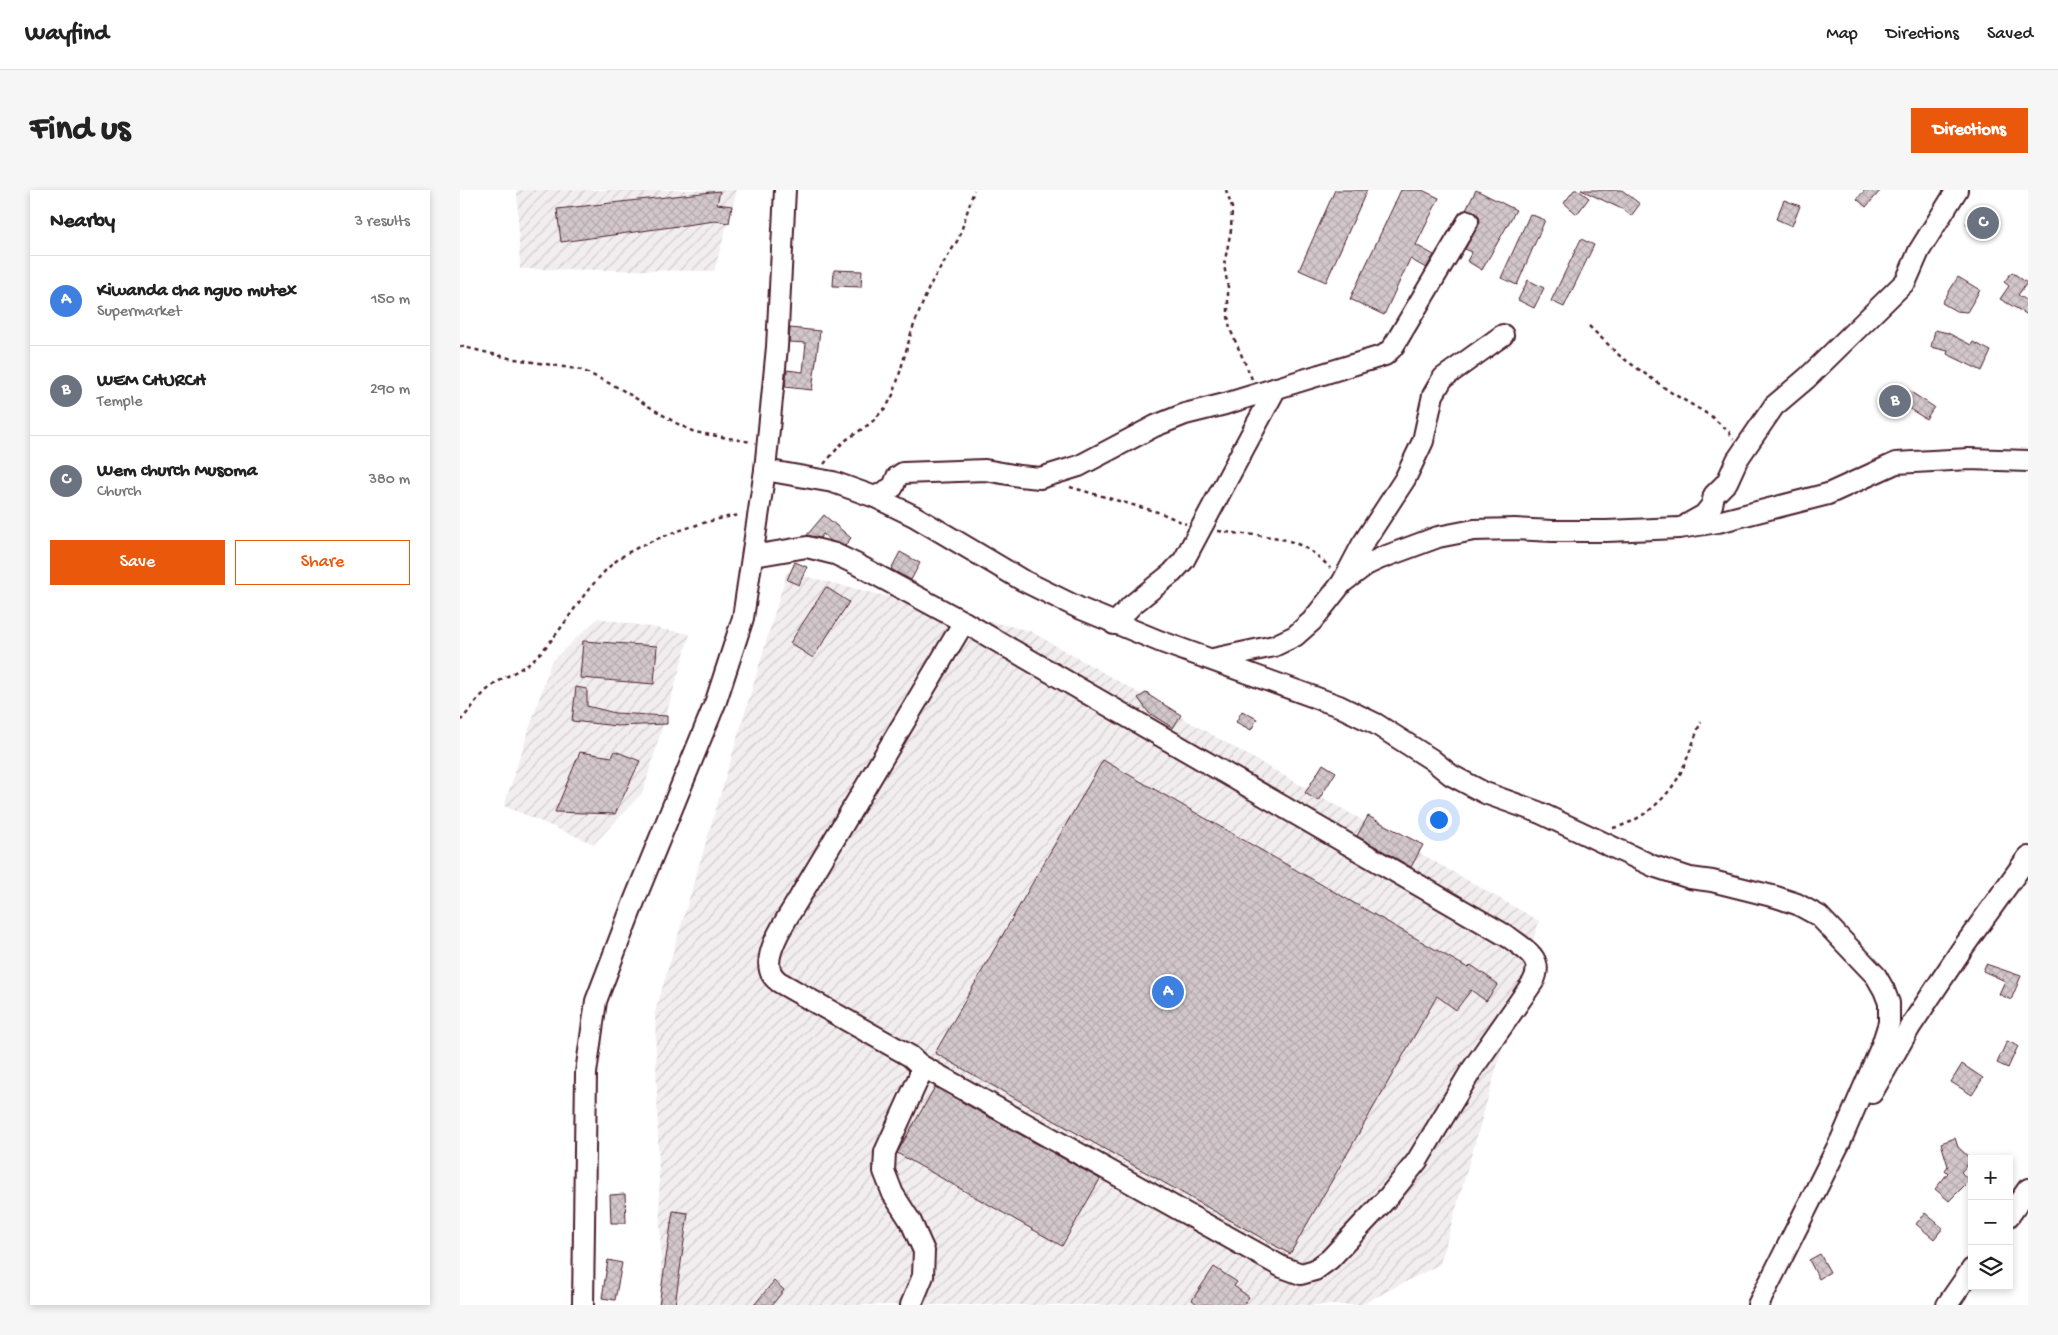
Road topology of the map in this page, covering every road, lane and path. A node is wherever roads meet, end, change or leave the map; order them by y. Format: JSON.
{"nodes":[{"id":1,"x":785,"y":190,"type":"edge"},
{"id":2,"x":974,"y":190,"type":"edge"},
{"id":3,"x":1226,"y":190,"type":"edge"},
{"id":4,"x":1957,"y":190,"type":"edge"},
{"id":5,"x":1468,"y":221,"type":"dead end"},
{"id":6,"x":1589,"y":326,"type":"dead end"},
{"id":7,"x":1503,"y":335,"type":"dead end"},
{"id":8,"x":460,"y":346,"type":"edge"},
{"id":9,"x":1267,"y":390,"type":"junction"},
{"id":10,"x":767,"y":444,"type":"junction"},
{"id":11,"x":1737,"y":460,"type":"junction"},
{"id":12,"x":2028,"y":461,"type":"edge"},
{"id":13,"x":766,"y":470,"type":"junction"},
{"id":14,"x":811,"y":478,"type":"junction"},
{"id":15,"x":1040,"y":478,"type":"junction"},
{"id":16,"x":875,"y":497,"type":"junction"},
{"id":17,"x":760,"y":515,"type":"junction"},
{"id":18,"x":1679,"y":528,"type":"junction"},
{"id":19,"x":1201,"y":529,"type":"junction"},
{"id":20,"x":753,"y":556,"type":"junction"},
{"id":21,"x":1342,"y":583,"type":"junction"},
{"id":22,"x":964,"y":622,"type":"junction"},
{"id":23,"x":1114,"y":624,"type":"junction"},
{"id":24,"x":1212,"y":659,"type":"junction"},
{"id":25,"x":460,"y":721,"type":"edge"},
{"id":26,"x":1700,"y":721,"type":"dead end"},
{"id":27,"x":1585,"y":833,"type":"junction"},
{"id":28,"x":2028,"y":857,"type":"edge"},
{"id":29,"x":920,"y":1065,"type":"junction"},
{"id":30,"x":1851,"y":1115,"type":"junction"},
{"id":31,"x":2028,"y":1189,"type":"edge"},
{"id":32,"x":2013,"y":1210,"type":"edge"},
{"id":33,"x":1968,"y":1275,"type":"edge"},
{"id":34,"x":583,"y":1305,"type":"edge"},
{"id":35,"x":910,"y":1305,"type":"edge"},
{"id":36,"x":1758,"y":1305,"type":"edge"},
{"id":37,"x":1946,"y":1305,"type":"edge"}],
"edges":[{"from":1,"to":10,"type":"street"},
{"from":2,"to":14,"type":"path"},
{"from":3,"to":9,"type":"path"},
{"from":4,"to":11,"type":"street"},
{"from":5,"to":9,"type":"street"},
{"from":6,"to":11,"type":"path"},
{"from":7,"to":21,"type":"street"},
{"from":8,"to":10,"type":"path"},
{"from":9,"to":15,"type":"street"},
{"from":9,"to":19,"type":"street"},
{"from":10,"to":13,"type":"street"},
{"from":11,"to":18,"type":"street"},
{"from":12,"to":18,"type":"street"},
{"from":13,"to":14,"type":"street"},
{"from":13,"to":17,"type":"street"},
{"from":14,"to":16,"type":"street"},
{"from":15,"to":16,"type":"street"},
{"from":15,"to":19,"type":"path"},
{"from":16,"to":23,"type":"street"},
{"from":17,"to":20,"type":"street"},
{"from":17,"to":25,"type":"path"},
{"from":18,"to":21,"type":"street"},
{"from":19,"to":21,"type":"path"},
{"from":19,"to":23,"type":"street"},
{"from":20,"to":22,"type":"street"},
{"from":20,"to":34,"type":"street"},
{"from":21,"to":24,"type":"street"},
{"from":22,"to":29,"type":"street"},
{"from":22,"to":29,"type":"street"},
{"from":23,"to":24,"type":"street"},
{"from":24,"to":27,"type":"street"},
{"from":26,"to":27,"type":"path"},
{"from":27,"to":30,"type":"street"},
{"from":28,"to":30,"type":"street"},
{"from":29,"to":35,"type":"street"},
{"from":30,"to":36,"type":"street"},
{"from":31,"to":32,"type":"street"},
{"from":33,"to":37,"type":"street"}]}
